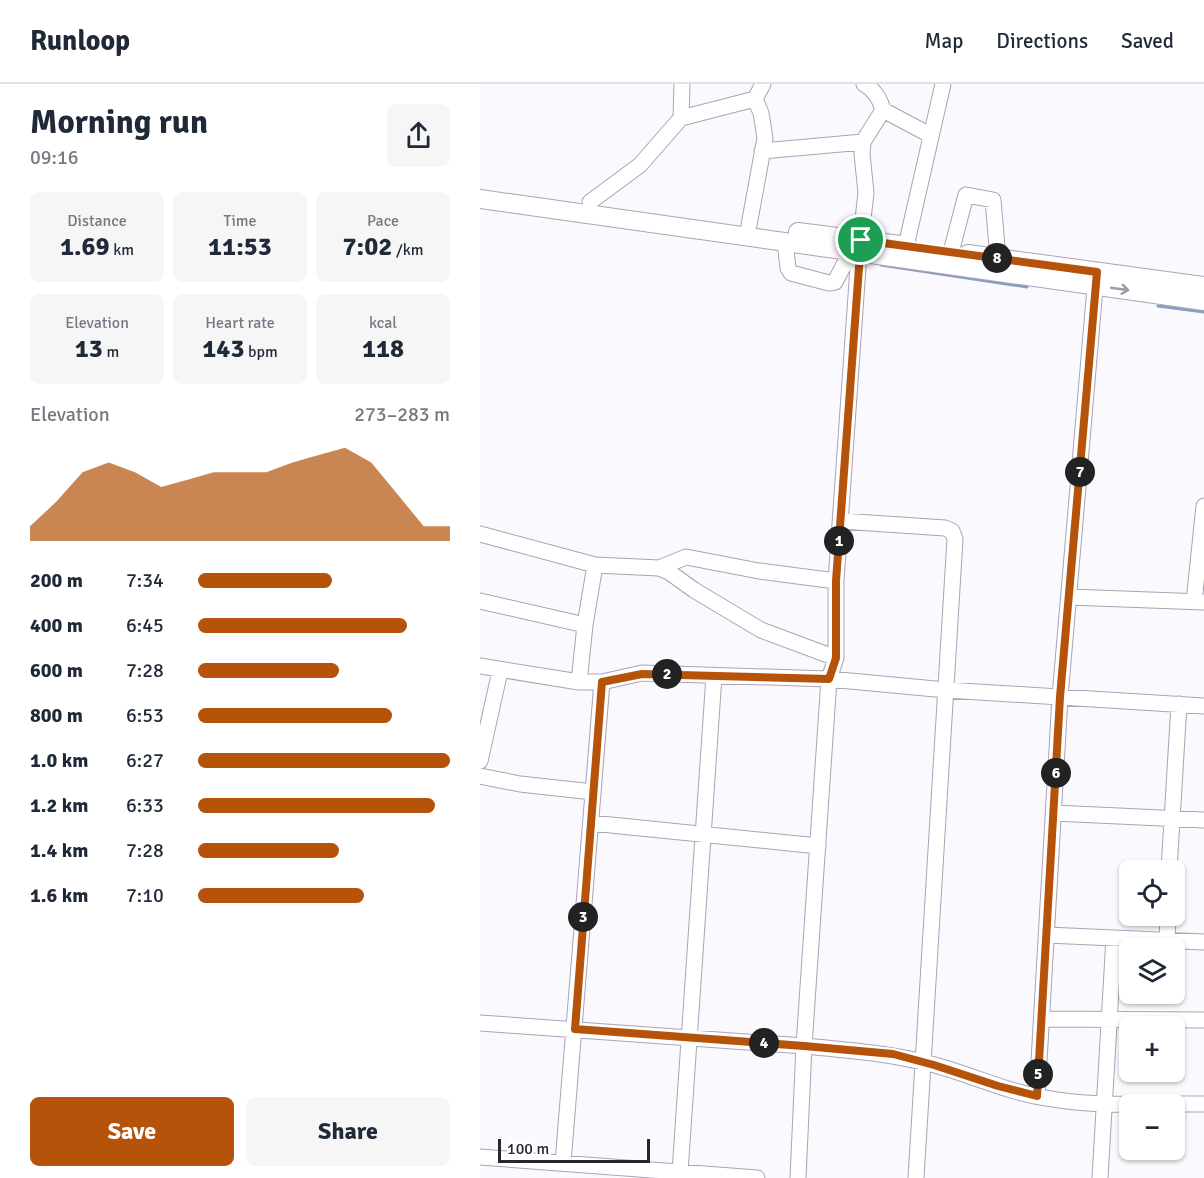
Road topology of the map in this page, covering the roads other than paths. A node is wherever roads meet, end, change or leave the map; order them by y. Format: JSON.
{"nodes":[{"id":1,"x":682,"y":84,"type":"edge"},
{"id":2,"x":763,"y":84,"type":"edge"},
{"id":3,"x":943,"y":84,"type":"edge"},
{"id":4,"x":869,"y":85,"type":"edge"},
{"id":5,"x":755,"y":99,"type":"junction"},
{"id":6,"x":883,"y":110,"type":"junction"},
{"id":7,"x":681,"y":118,"type":"junction"},
{"id":8,"x":930,"y":135,"type":"junction"},
{"id":9,"x":863,"y":142,"type":"junction"},
{"id":10,"x":762,"y":151,"type":"junction"},
{"id":11,"x":480,"y":187,"type":"edge"},
{"id":12,"x":480,"y":199,"type":"edge"},
{"id":13,"x":590,"y":202,"type":"junction"},
{"id":14,"x":749,"y":225,"type":"junction"},
{"id":15,"x":785,"y":242,"type":"junction"},
{"id":16,"x":906,"y":246,"type":"junction"},
{"id":17,"x":857,"y":248,"type":"junction"},
{"id":18,"x":951,"y":252,"type":"junction"},
{"id":19,"x":998,"y":258,"type":"junction"},
{"id":20,"x":1096,"y":279,"type":"junction"},
{"id":21,"x":1204,"y":286,"type":"edge"},
{"id":22,"x":1204,"y":301,"type":"edge"},
{"id":23,"x":1204,"y":506,"type":"edge"},
{"id":24,"x":840,"y":520,"type":"junction"},
{"id":25,"x":480,"y":534,"type":"edge"},
{"id":26,"x":595,"y":565,"type":"junction"},
{"id":27,"x":659,"y":568,"type":"junction"},
{"id":28,"x":836,"y":581,"type":"junction"},
{"id":29,"x":1069,"y":597,"type":"junction"},
{"id":30,"x":480,"y":601,"type":"edge"},
{"id":31,"x":1199,"y":602,"type":"edge"},
{"id":32,"x":585,"y":626,"type":"junction"},
{"id":33,"x":836,"y":658,"type":"junction"},
{"id":34,"x":480,"y":666,"type":"edge"},
{"id":35,"x":500,"y":671,"type":"junction"},
{"id":36,"x":714,"y":676,"type":"junction"},
{"id":37,"x":829,"y":679,"type":"junction"},
{"id":38,"x":579,"y":682,"type":"junction"},
{"id":39,"x":602,"y":682,"type":"junction"},
{"id":40,"x":946,"y":690,"type":"junction"},
{"id":41,"x":1060,"y":697,"type":"junction"},
{"id":42,"x":1179,"y":704,"type":"junction"},
{"id":43,"x":1204,"y":706,"type":"edge"},
{"id":44,"x":480,"y":761,"type":"edge"},
{"id":45,"x":480,"y":776,"type":"edge"},
{"id":46,"x":593,"y":792,"type":"junction"},
{"id":47,"x":1054,"y":813,"type":"junction"},
{"id":48,"x":1171,"y":819,"type":"junction"},
{"id":49,"x":1204,"y":820,"type":"edge"},
{"id":50,"x":591,"y":823,"type":"junction"},
{"id":51,"x":704,"y":833,"type":"junction"},
{"id":52,"x":818,"y":846,"type":"junction"},
{"id":53,"x":1169,"y":860,"type":"edge"},
{"id":54,"x":1047,"y":935,"type":"junction"},
{"id":55,"x":1114,"y":938,"type":"junction"},
{"id":56,"x":1119,"y":938,"type":"edge"},
{"id":57,"x":1185,"y":941,"type":"edge"},
{"id":58,"x":1204,"y":942,"type":"edge"},
{"id":59,"x":1042,"y":1019,"type":"junction"},
{"id":60,"x":1110,"y":1020,"type":"junction"},
{"id":61,"x":1204,"y":1020,"type":"edge"},
{"id":62,"x":480,"y":1023,"type":"edge"},
{"id":63,"x":575,"y":1029,"type":"junction"},
{"id":64,"x":690,"y":1037,"type":"junction"},
{"id":65,"x":804,"y":1046,"type":"junction"},
{"id":66,"x":922,"y":1062,"type":"junction"},
{"id":67,"x":1037,"y":1096,"type":"junction"},
{"id":68,"x":1105,"y":1103,"type":"junction"},
{"id":69,"x":1119,"y":1103,"type":"edge"},
{"id":70,"x":1185,"y":1104,"type":"edge"},
{"id":71,"x":1204,"y":1104,"type":"edge"},
{"id":72,"x":480,"y":1157,"type":"edge"},
{"id":73,"x":563,"y":1163,"type":"junction"},
{"id":74,"x":680,"y":1173,"type":"junction"},
{"id":75,"x":757,"y":1178,"type":"edge"},
{"id":76,"x":798,"y":1178,"type":"edge"},
{"id":77,"x":915,"y":1178,"type":"edge"},
{"id":78,"x":1100,"y":1178,"type":"edge"}],
"edges":[{"from":1,"to":7,"type":"street"},
{"from":2,"to":5,"type":"street"},
{"from":3,"to":8,"type":"street"},
{"from":4,"to":6,"type":"street"},
{"from":5,"to":7,"type":"street"},
{"from":5,"to":10,"type":"street"},
{"from":6,"to":8,"type":"street"},
{"from":6,"to":9,"type":"street"},
{"from":7,"to":13,"type":"street"},
{"from":8,"to":16,"type":"street"},
{"from":9,"to":10,"type":"street"},
{"from":9,"to":17,"type":"street"},
{"from":10,"to":14,"type":"street"},
{"from":11,"to":13,"type":"main road"},
{"from":12,"to":15,"type":"main road"},
{"from":13,"to":14,"type":"main road"},
{"from":14,"to":17,"type":"main road"},
{"from":15,"to":17,"type":"main road"},
{"from":15,"to":17,"type":"street"},
{"from":16,"to":17,"type":"main road"},
{"from":16,"to":18,"type":"main road"},
{"from":17,"to":20,"type":"main road"},
{"from":17,"to":24,"type":"street"},
{"from":18,"to":19,"type":"main road"},
{"from":18,"to":19,"type":"street"},
{"from":19,"to":20,"type":"main road"},
{"from":20,"to":21,"type":"main road"},
{"from":20,"to":22,"type":"main road","one_way":true},
{"from":20,"to":29,"type":"street"},
{"from":23,"to":31,"type":"street"},
{"from":24,"to":28,"type":"street"},
{"from":24,"to":40,"type":"street"},
{"from":25,"to":26,"type":"street"},
{"from":26,"to":27,"type":"street"},
{"from":26,"to":32,"type":"street"},
{"from":27,"to":28,"type":"street"},
{"from":27,"to":33,"type":"street"},
{"from":28,"to":33,"type":"street"},
{"from":29,"to":31,"type":"street"},
{"from":29,"to":41,"type":"street"},
{"from":30,"to":32,"type":"street"},
{"from":32,"to":38,"type":"street"},
{"from":33,"to":37,"type":"street"},
{"from":34,"to":35,"type":"street"},
{"from":35,"to":38,"type":"street"},
{"from":35,"to":44,"type":"street"},
{"from":36,"to":37,"type":"street"},
{"from":36,"to":39,"type":"street"},
{"from":36,"to":51,"type":"street"},
{"from":37,"to":40,"type":"street"},
{"from":37,"to":52,"type":"street"},
{"from":38,"to":39,"type":"street"},
{"from":39,"to":46,"type":"street"},
{"from":40,"to":41,"type":"street"},
{"from":40,"to":66,"type":"street"},
{"from":41,"to":42,"type":"street"},
{"from":41,"to":47,"type":"street"},
{"from":42,"to":43,"type":"street"},
{"from":42,"to":48,"type":"street"},
{"from":45,"to":46,"type":"street"},
{"from":46,"to":50,"type":"street"},
{"from":47,"to":48,"type":"street"},
{"from":47,"to":54,"type":"street"},
{"from":48,"to":49,"type":"street"},
{"from":48,"to":53,"type":"street"},
{"from":50,"to":51,"type":"street"},
{"from":50,"to":63,"type":"street"},
{"from":51,"to":52,"type":"street"},
{"from":51,"to":64,"type":"street"},
{"from":52,"to":65,"type":"street"},
{"from":54,"to":55,"type":"street"},
{"from":54,"to":59,"type":"street"},
{"from":55,"to":56,"type":"street"},
{"from":55,"to":60,"type":"street"},
{"from":57,"to":58,"type":"street"},
{"from":59,"to":60,"type":"street"},
{"from":59,"to":67,"type":"street"},
{"from":60,"to":61,"type":"street"},
{"from":60,"to":68,"type":"street"},
{"from":62,"to":63,"type":"street"},
{"from":63,"to":64,"type":"street"},
{"from":63,"to":73,"type":"street"},
{"from":64,"to":65,"type":"street"},
{"from":64,"to":74,"type":"street"},
{"from":65,"to":66,"type":"street"},
{"from":65,"to":76,"type":"street"},
{"from":66,"to":67,"type":"street"},
{"from":66,"to":77,"type":"street"},
{"from":67,"to":68,"type":"street"},
{"from":68,"to":69,"type":"street"},
{"from":68,"to":78,"type":"street"},
{"from":70,"to":71,"type":"street"},
{"from":72,"to":73,"type":"street"},
{"from":73,"to":74,"type":"street"},
{"from":74,"to":75,"type":"street"}]}
